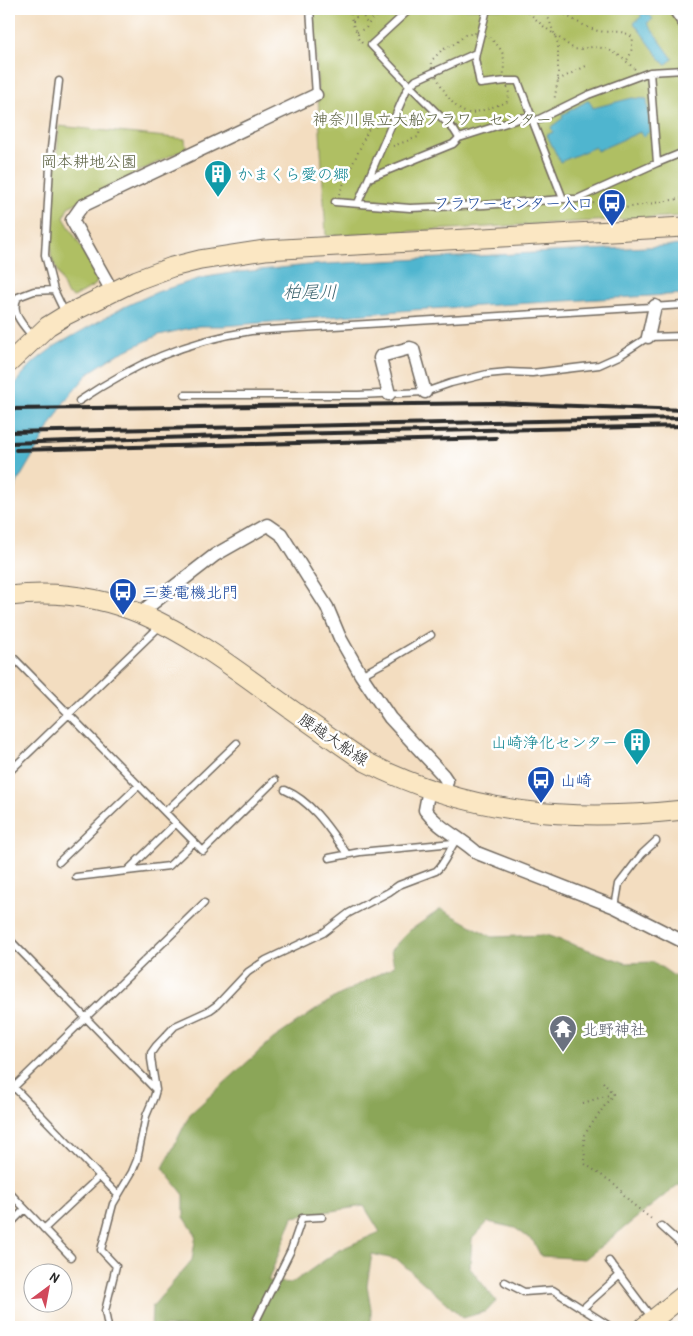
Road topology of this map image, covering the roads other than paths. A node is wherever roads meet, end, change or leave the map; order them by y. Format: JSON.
{"nodes":[{"id":1,"x":310,"y":9,"type":"edge"},
{"id":2,"x":410,"y":9,"type":"edge"},
{"id":3,"x":487,"y":9,"type":"edge"},
{"id":4,"x":674,"y":10,"type":"edge"},
{"id":5,"x":684,"y":27,"type":"edge"},
{"id":6,"x":476,"y":53,"type":"junction"},
{"id":7,"x":684,"y":70,"type":"edge"},
{"id":8,"x":650,"y":72,"type":"junction"},
{"id":9,"x":59,"y":81,"type":"dead end"},
{"id":10,"x":410,"y":86,"type":"junction"},
{"id":11,"x":316,"y":95,"type":"joint"},
{"id":12,"x":531,"y":115,"type":"junction"},
{"id":13,"x":533,"y":122,"type":"junction"},
{"id":14,"x":459,"y":138,"type":"junction"},
{"id":15,"x":684,"y":152,"type":"edge"},
{"id":16,"x":657,"y":162,"type":"junction"},
{"id":17,"x":369,"y":178,"type":"junction"},
{"id":18,"x":563,"y":199,"type":"junction"},
{"id":19,"x":335,"y":202,"type":"road end"},
{"id":20,"x":358,"y":203,"type":"junction"},
{"id":21,"x":684,"y":226,"type":"edge"},
{"id":22,"x":54,"y":290,"type":"junction"},
{"id":23,"x":112,"y":291,"type":"junction"},
{"id":24,"x":684,"y":305,"type":"edge"},
{"id":25,"x":655,"y":306,"type":"junction"},
{"id":26,"x":66,"y":315,"type":"junction"},
{"id":27,"x":684,"y":336,"type":"edge"},
{"id":28,"x":648,"y":337,"type":"junction"},
{"id":29,"x":34,"y":338,"type":"junction"},
{"id":30,"x":12,"y":355,"type":"edge"},
{"id":31,"x":425,"y":392,"type":"junction"},
{"id":32,"x":389,"y":394,"type":"junction"},
{"id":33,"x":185,"y":395,"type":"dead end"},
{"id":34,"x":79,"y":401,"type":"dead end"},
{"id":35,"x":9,"y":596,"type":"edge"},
{"id":36,"x":140,"y":612,"type":"junction"},
{"id":37,"x":163,"y":623,"type":"junction"},
{"id":38,"x":431,"y":635,"type":"dead end"},
{"id":39,"x":9,"y":653,"type":"edge"},
{"id":40,"x":361,"y":675,"type":"junction"},
{"id":41,"x":70,"y":714,"type":"junction"},
{"id":42,"x":237,"y":742,"type":"dead end"},
{"id":43,"x":9,"y":772,"type":"edge"},
{"id":44,"x":275,"y":780,"type":"dead end"},
{"id":45,"x":139,"y":785,"type":"junction"},
{"id":46,"x":284,"y":790,"type":"dead end"},
{"id":47,"x":437,"y":791,"type":"junction"},
{"id":48,"x":684,"y":810,"type":"edge"},
{"id":49,"x":165,"y":812,"type":"junction"},
{"id":50,"x":176,"y":823,"type":"junction"},
{"id":51,"x":455,"y":840,"type":"junction"},
{"id":52,"x":656,"y":841,"type":"dead end"},
{"id":53,"x":194,"y":842,"type":"junction"},
{"id":54,"x":347,"y":854,"type":"junction"},
{"id":55,"x":330,"y":858,"type":"dead end"},
{"id":56,"x":59,"y":862,"type":"dead end"},
{"id":57,"x":127,"y":871,"type":"junction"},
{"id":58,"x":76,"y":877,"type":"dead end"},
{"id":59,"x":204,"y":903,"type":"dead end"},
{"id":60,"x":615,"y":907,"type":"junction"},
{"id":61,"x":9,"y":938,"type":"edge"},
{"id":62,"x":684,"y":942,"type":"edge"},
{"id":63,"x":85,"y":1018,"type":"junction"},
{"id":64,"x":10,"y":1087,"type":"edge"},
{"id":65,"x":156,"y":1090,"type":"junction"},
{"id":66,"x":100,"y":1176,"type":"junction"},
{"id":67,"x":9,"y":1192,"type":"edge"},
{"id":68,"x":118,"y":1195,"type":"junction"},
{"id":69,"x":25,"y":1209,"type":"junction"},
{"id":70,"x":322,"y":1217,"type":"dead end"},
{"id":71,"x":9,"y":1225,"type":"edge"},
{"id":72,"x":661,"y":1226,"type":"road end"},
{"id":73,"x":44,"y":1228,"type":"junction"},
{"id":74,"x":684,"y":1247,"type":"edge"},
{"id":75,"x":72,"y":1257,"type":"dead end"},
{"id":76,"x":609,"y":1261,"type":"dead end"},
{"id":77,"x":620,"y":1275,"type":"junction"},
{"id":78,"x":505,"y":1282,"type":"dead end"},
{"id":79,"x":684,"y":1295,"type":"edge"},
{"id":80,"x":582,"y":1309,"type":"junction"},
{"id":81,"x":649,"y":1324,"type":"edge"},
{"id":82,"x":108,"y":1327,"type":"edge"},
{"id":83,"x":253,"y":1327,"type":"edge"},
{"id":84,"x":611,"y":1327,"type":"edge"}],
"edges":[{"from":1,"to":11,"type":"lane"},
{"from":2,"to":10,"type":"lane"},
{"from":3,"to":6,"type":"lane"},
{"from":4,"to":5,"type":"lane"},
{"from":6,"to":10,"type":"lane"},
{"from":6,"to":12,"type":"lane"},
{"from":7,"to":8,"type":"lane"},
{"from":8,"to":13,"type":"lane"},
{"from":8,"to":16,"type":"lane"},
{"from":9,"to":22,"type":"lane"},
{"from":10,"to":14,"type":"lane"},
{"from":10,"to":17,"type":"lane"},
{"from":11,"to":23,"type":"street"},
{"from":12,"to":13,"type":"lane"},
{"from":12,"to":14,"type":"lane"},
{"from":13,"to":18,"type":"lane"},
{"from":14,"to":17,"type":"lane"},
{"from":15,"to":16,"type":"lane"},
{"from":16,"to":18,"type":"lane"},
{"from":17,"to":20,"type":"lane"},
{"from":18,"to":20,"type":"lane"},
{"from":19,"to":20,"type":"lane"},
{"from":21,"to":23,"type":"street"},
{"from":22,"to":26,"type":"lane"},
{"from":22,"to":29,"type":"lane"},
{"from":23,"to":26,"type":"street"},
{"from":24,"to":25,"type":"lane"},
{"from":25,"to":28,"type":"street"},
{"from":25,"to":34,"type":"lane"},
{"from":26,"to":29,"type":"street"},
{"from":27,"to":28,"type":"lane"},
{"from":28,"to":31,"type":"lane"},
{"from":29,"to":30,"type":"street"},
{"from":31,"to":32,"type":"lane"},
{"from":31,"to":32,"type":"street"},
{"from":32,"to":33,"type":"lane"},
{"from":35,"to":36,"type":"street","name":"腰越大船線"},
{"from":36,"to":37,"type":"street","name":"腰越大船線"},
{"from":36,"to":40,"type":"street"},
{"from":37,"to":41,"type":"lane"},
{"from":37,"to":47,"type":"street","name":"腰越大船線"},
{"from":38,"to":40,"type":"lane"},
{"from":39,"to":41,"type":"lane"},
{"from":40,"to":47,"type":"street"},
{"from":41,"to":43,"type":"lane"},
{"from":41,"to":45,"type":"lane"},
{"from":42,"to":49,"type":"lane"},
{"from":44,"to":53,"type":"lane"},
{"from":45,"to":49,"type":"lane"},
{"from":45,"to":56,"type":"lane"},
{"from":46,"to":54,"type":"lane"},
{"from":47,"to":48,"type":"street","name":"腰越大船線"},
{"from":47,"to":51,"type":"street"},
{"from":49,"to":50,"type":"lane"},
{"from":50,"to":53,"type":"lane"},
{"from":50,"to":57,"type":"lane"},
{"from":51,"to":54,"type":"lane"},
{"from":51,"to":60,"type":"street"},
{"from":51,"to":65,"type":"lane"},
{"from":52,"to":60,"type":"lane"},
{"from":53,"to":57,"type":"lane"},
{"from":54,"to":55,"type":"lane"},
{"from":57,"to":58,"type":"lane"},
{"from":59,"to":63,"type":"lane"},
{"from":60,"to":62,"type":"street"},
{"from":61,"to":63,"type":"lane"},
{"from":63,"to":64,"type":"lane"},
{"from":63,"to":65,"type":"lane"},
{"from":64,"to":66,"type":"lane"},
{"from":65,"to":68,"type":"lane"},
{"from":66,"to":68,"type":"lane"},
{"from":66,"to":73,"type":"lane"},
{"from":67,"to":69,"type":"lane"},
{"from":68,"to":82,"type":"lane"},
{"from":69,"to":71,"type":"lane"},
{"from":69,"to":73,"type":"lane"},
{"from":70,"to":83,"type":"lane"},
{"from":72,"to":74,"type":"lane"},
{"from":73,"to":75,"type":"lane"},
{"from":76,"to":77,"type":"lane"},
{"from":77,"to":80,"type":"lane"},
{"from":77,"to":81,"type":"lane"},
{"from":78,"to":80,"type":"lane"},
{"from":79,"to":81,"type":"street"},
{"from":80,"to":84,"type":"lane"}]}
